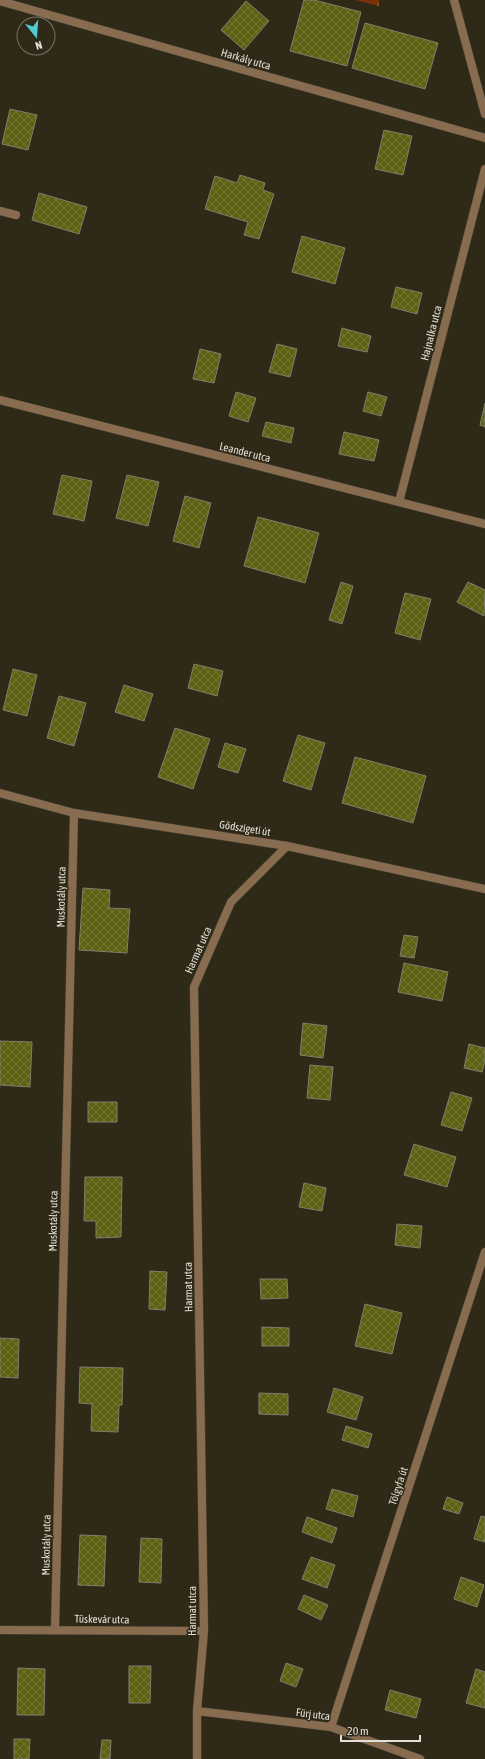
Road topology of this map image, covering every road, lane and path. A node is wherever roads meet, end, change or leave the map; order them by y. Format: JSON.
{"nodes":[{"id":1,"x":454,"y":0,"type":"edge"},
{"id":2,"x":0,"y":1,"type":"edge"},
{"id":3,"x":485,"y":114,"type":"edge"},
{"id":4,"x":485,"y":138,"type":"edge"},
{"id":5,"x":485,"y":169,"type":"edge"},
{"id":6,"x":0,"y":211,"type":"edge"},
{"id":7,"x":16,"y":215,"type":"dead end"},
{"id":8,"x":0,"y":400,"type":"edge"},
{"id":9,"x":399,"y":502,"type":"junction"},
{"id":10,"x":485,"y":524,"type":"edge"},
{"id":11,"x":0,"y":794,"type":"edge"},
{"id":12,"x":74,"y":813,"type":"junction"},
{"id":13,"x":287,"y":846,"type":"junction"},
{"id":14,"x":485,"y":889,"type":"edge"},
{"id":15,"x":485,"y":1252,"type":"edge"},
{"id":16,"x":55,"y":1629,"type":"junction"},
{"id":17,"x":0,"y":1630,"type":"edge"},
{"id":18,"x":204,"y":1631,"type":"junction"},
{"id":19,"x":197,"y":1711,"type":"junction"},
{"id":20,"x":331,"y":1727,"type":"junction"},
{"id":21,"x":197,"y":1759,"type":"edge"},
{"id":22,"x":420,"y":1759,"type":"edge"}],
"edges":[{"from":1,"to":3,"type":"street"},
{"from":2,"to":4,"type":"street","name":"Harkály utca"},
{"from":5,"to":9,"type":"street","name":"Hajnalka utca"},
{"from":6,"to":7,"type":"street"},
{"from":8,"to":9,"type":"street","name":"Leander utca"},
{"from":9,"to":10,"type":"street","name":"Leander utca"},
{"from":11,"to":12,"type":"street","name":"Gödszigeti út"},
{"from":12,"to":13,"type":"street","name":"Gödszigeti út"},
{"from":12,"to":16,"type":"street","name":"Muskotály utca"},
{"from":13,"to":14,"type":"street","name":"Gödszigeti út"},
{"from":13,"to":18,"type":"street","name":"Harmat utca"},
{"from":15,"to":20,"type":"street","name":"Tölgyfa út"},
{"from":16,"to":17,"type":"street","name":"Tüskevár utca"},
{"from":16,"to":18,"type":"street","name":"Tüskevár utca"},
{"from":18,"to":19,"type":"street","name":"Harmat utca"},
{"from":19,"to":20,"type":"street","name":"Fürj utca"},
{"from":19,"to":21,"type":"street","name":"Harmat utca"},
{"from":20,"to":22,"type":"street","name":"Fürj utca"}]}
